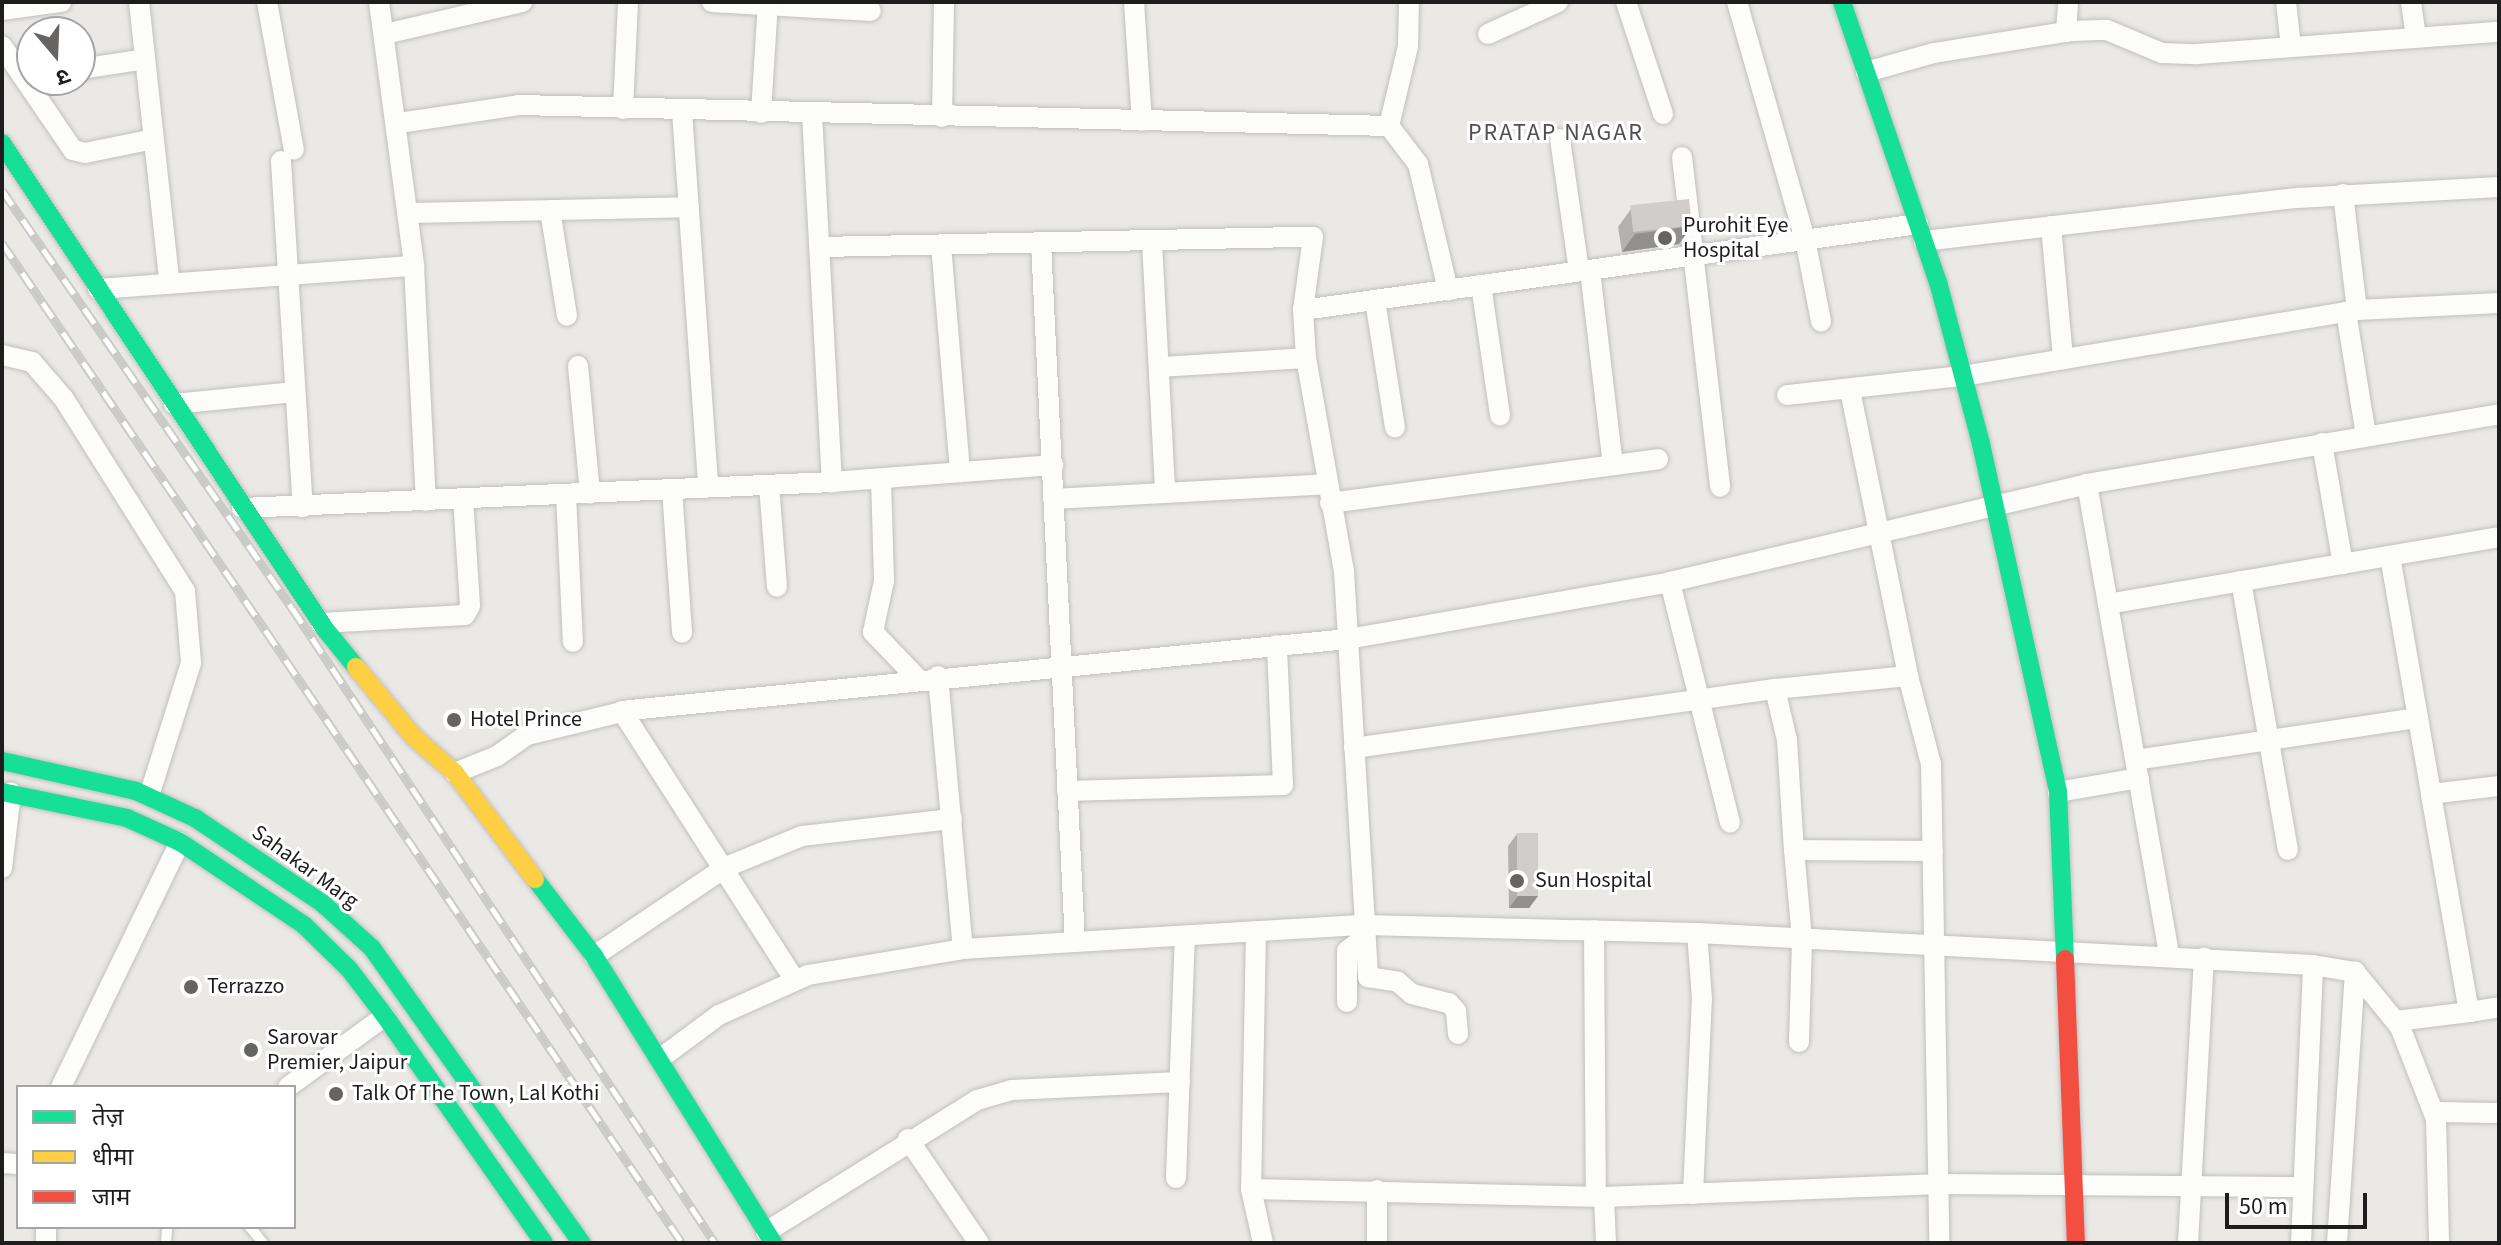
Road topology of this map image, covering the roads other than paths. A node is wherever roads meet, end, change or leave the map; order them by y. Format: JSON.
{"nodes":[{"id":1,"x":61,"y":2,"type":"edge"},
{"id":2,"x":139,"y":2,"type":"edge"},
{"id":3,"x":267,"y":2,"type":"edge"},
{"id":4,"x":379,"y":2,"type":"edge"},
{"id":5,"x":522,"y":2,"type":"edge"},
{"id":6,"x":628,"y":2,"type":"edge"},
{"id":7,"x":712,"y":2,"type":"edge"},
{"id":8,"x":944,"y":2,"type":"edge"},
{"id":9,"x":1134,"y":2,"type":"edge"},
{"id":10,"x":1409,"y":2,"type":"edge"},
{"id":11,"x":1558,"y":2,"type":"edge"},
{"id":12,"x":1626,"y":2,"type":"edge"},
{"id":13,"x":1737,"y":2,"type":"edge"},
{"id":14,"x":1842,"y":2,"type":"edge"},
{"id":15,"x":2068,"y":2,"type":"edge"},
{"id":16,"x":2286,"y":2,"type":"edge"},
{"id":17,"x":2411,"y":2,"type":"edge"},
{"id":18,"x":768,"y":3,"type":"edge"},
{"id":19,"x":2,"y":10,"type":"edge"},
{"id":20,"x":871,"y":11,"type":"dead end"},
{"id":21,"x":2066,"y":32,"type":"junction"},
{"id":22,"x":2499,"y":32,"type":"edge"},
{"id":23,"x":385,"y":34,"type":"junction"},
{"id":24,"x":1488,"y":34,"type":"dead end"},
{"id":25,"x":2416,"y":37,"type":"junction"},
{"id":26,"x":2,"y":46,"type":"edge"},
{"id":27,"x":2291,"y":47,"type":"junction"},
{"id":28,"x":145,"y":59,"type":"junction"},
{"id":29,"x":16,"y":63,"type":"edge"},
{"id":30,"x":96,"y":67,"type":"edge"},
{"id":31,"x":1866,"y":72,"type":"junction"},
{"id":32,"x":39,"y":96,"type":"edge"},
{"id":33,"x":623,"y":109,"type":"junction"},
{"id":34,"x":682,"y":111,"type":"junction"},
{"id":35,"x":761,"y":113,"type":"junction"},
{"id":36,"x":812,"y":114,"type":"junction"},
{"id":37,"x":1663,"y":114,"type":"dead end"},
{"id":38,"x":942,"y":117,"type":"junction"},
{"id":39,"x":1142,"y":121,"type":"junction"},
{"id":40,"x":399,"y":123,"type":"junction"},
{"id":41,"x":1389,"y":126,"type":"junction"},
{"id":42,"x":154,"y":139,"type":"junction"},
{"id":43,"x":1560,"y":139,"type":"dead end"},
{"id":44,"x":2,"y":143,"type":"edge"},
{"id":45,"x":1682,"y":157,"type":"dead end"},
{"id":46,"x":2499,"y":187,"type":"edge"},
{"id":47,"x":2343,"y":194,"type":"junction"},
{"id":48,"x":689,"y":207,"type":"junction"},
{"id":49,"x":550,"y":210,"type":"junction"},
{"id":50,"x":409,"y":213,"type":"junction"},
{"id":51,"x":2051,"y":226,"type":"junction"},
{"id":52,"x":1921,"y":232,"type":"junction"},
{"id":53,"x":1805,"y":239,"type":"junction"},
{"id":54,"x":1152,"y":241,"type":"junction"},
{"id":55,"x":1041,"y":243,"type":"junction"},
{"id":56,"x":941,"y":245,"type":"junction"},
{"id":57,"x":820,"y":247,"type":"junction"},
{"id":58,"x":1697,"y":255,"type":"junction"},
{"id":59,"x":414,"y":266,"type":"junction"},
{"id":60,"x":1584,"y":270,"type":"junction"},
{"id":61,"x":285,"y":273,"type":"junction"},
{"id":62,"x":169,"y":280,"type":"junction"},
{"id":63,"x":1481,"y":285,"type":"junction"},
{"id":64,"x":98,"y":289,"type":"junction"},
{"id":65,"x":1448,"y":290,"type":"junction"},
{"id":66,"x":1375,"y":300,"type":"junction"},
{"id":67,"x":2499,"y":303,"type":"edge"},
{"id":68,"x":1303,"y":310,"type":"junction"},
{"id":69,"x":2351,"y":311,"type":"junction"},
{"id":70,"x":567,"y":316,"type":"dead end"},
{"id":71,"x":1821,"y":321,"type":"dead end"},
{"id":72,"x":2,"y":355,"type":"edge"},
{"id":73,"x":1306,"y":358,"type":"junction"},
{"id":74,"x":2063,"y":359,"type":"junction"},
{"id":75,"x":578,"y":366,"type":"dead end"},
{"id":76,"x":1160,"y":367,"type":"junction"},
{"id":77,"x":1963,"y":376,"type":"junction"},
{"id":78,"x":1850,"y":390,"type":"junction"},
{"id":79,"x":294,"y":392,"type":"junction"},
{"id":80,"x":1787,"y":395,"type":"dead end"},
{"id":81,"x":174,"y":404,"type":"junction"},
{"id":82,"x":2499,"y":414,"type":"edge"},
{"id":83,"x":1500,"y":416,"type":"dead end"},
{"id":84,"x":1395,"y":427,"type":"dead end"},
{"id":85,"x":2366,"y":435,"type":"junction"},
{"id":86,"x":2322,"y":443,"type":"junction"},
{"id":87,"x":1658,"y":459,"type":"dead end"},
{"id":88,"x":1053,"y":465,"type":"junction"},
{"id":89,"x":1613,"y":465,"type":"junction"},
{"id":90,"x":960,"y":472,"type":"junction"},
{"id":91,"x":881,"y":479,"type":"junction"},
{"id":92,"x":832,"y":482,"type":"junction"},
{"id":93,"x":2087,"y":484,"type":"junction"},
{"id":94,"x":769,"y":485,"type":"junction"},
{"id":95,"x":708,"y":487,"type":"junction"},
{"id":96,"x":1720,"y":487,"type":"dead end"},
{"id":97,"x":672,"y":489,"type":"junction"},
{"id":98,"x":590,"y":493,"type":"junction"},
{"id":99,"x":1165,"y":493,"type":"junction"},
{"id":100,"x":1329,"y":494,"type":"junction"},
{"id":101,"x":566,"y":495,"type":"junction"},
{"id":102,"x":463,"y":499,"type":"junction"},
{"id":103,"x":1053,"y":499,"type":"junction"},
{"id":104,"x":426,"y":501,"type":"junction"},
{"id":105,"x":1995,"y":503,"type":"junction"},
{"id":106,"x":303,"y":507,"type":"junction"},
{"id":107,"x":242,"y":508,"type":"junction"},
{"id":108,"x":1879,"y":531,"type":"junction"},
{"id":109,"x":2499,"y":537,"type":"edge"},
{"id":110,"x":2390,"y":556,"type":"junction"},
{"id":111,"x":2343,"y":564,"type":"junction"},
{"id":112,"x":2241,"y":581,"type":"junction"},
{"id":113,"x":1670,"y":582,"type":"junction"},
{"id":114,"x":777,"y":587,"type":"dead end"},
{"id":115,"x":2108,"y":604,"type":"junction"},
{"id":116,"x":321,"y":623,"type":"junction"},
{"id":117,"x":682,"y":633,"type":"dead end"},
{"id":118,"x":1348,"y":639,"type":"junction"},
{"id":119,"x":573,"y":642,"type":"dead end"},
{"id":120,"x":1277,"y":645,"type":"junction"},
{"id":121,"x":1061,"y":664,"type":"junction"},
{"id":122,"x":938,"y":676,"type":"junction"},
{"id":123,"x":1908,"y":676,"type":"junction"},
{"id":124,"x":917,"y":678,"type":"junction"},
{"id":125,"x":1775,"y":689,"type":"junction"},
{"id":126,"x":1701,"y":700,"type":"junction"},
{"id":127,"x":622,"y":711,"type":"junction"},
{"id":128,"x":2418,"y":718,"type":"junction"},
{"id":129,"x":2270,"y":739,"type":"junction"},
{"id":130,"x":1354,"y":748,"type":"junction"},
{"id":131,"x":2,"y":761,"type":"edge"},
{"id":132,"x":2138,"y":769,"type":"junction"},
{"id":133,"x":455,"y":773,"type":"junction"},
{"id":134,"x":70,"y":775,"type":"junction"},
{"id":135,"x":2499,"y":786,"type":"edge"},
{"id":136,"x":1067,"y":791,"type":"junction"},
{"id":137,"x":7,"y":792,"type":"edge"},
{"id":138,"x":2058,"y":792,"type":"junction"},
{"id":139,"x":2431,"y":794,"type":"junction"},
{"id":140,"x":149,"y":796,"type":"junction"},
{"id":141,"x":64,"y":802,"type":"junction"},
{"id":142,"x":952,"y":819,"type":"junction"},
{"id":143,"x":1730,"y":823,"type":"dead end"},
{"id":144,"x":180,"y":842,"type":"junction"},
{"id":145,"x":1794,"y":850,"type":"junction"},
{"id":146,"x":2288,"y":850,"type":"dead end"},
{"id":147,"x":1933,"y":851,"type":"junction"},
{"id":148,"x":726,"y":867,"type":"junction"},
{"id":149,"x":2,"y":868,"type":"edge"},
{"id":150,"x":1594,"y":930,"type":"junction"},
{"id":151,"x":1256,"y":931,"type":"junction"},
{"id":152,"x":1365,"y":931,"type":"junction"},
{"id":153,"x":1697,"y":933,"type":"junction"},
{"id":154,"x":1185,"y":936,"type":"junction"},
{"id":155,"x":1802,"y":939,"type":"junction"},
{"id":156,"x":1075,"y":942,"type":"junction"},
{"id":157,"x":1931,"y":944,"type":"junction"},
{"id":158,"x":963,"y":949,"type":"junction"},
{"id":159,"x":2067,"y":949,"type":"junction"},
{"id":160,"x":2169,"y":955,"type":"junction"},
{"id":161,"x":594,"y":956,"type":"junction"},
{"id":162,"x":2204,"y":957,"type":"junction"},
{"id":163,"x":2313,"y":965,"type":"junction"},
{"id":164,"x":2355,"y":972,"type":"junction"},
{"id":165,"x":795,"y":980,"type":"junction"},
{"id":166,"x":1347,"y":1002,"type":"dead end"},
{"id":167,"x":2499,"y":1007,"type":"edge"},
{"id":168,"x":2469,"y":1012,"type":"junction"},
{"id":169,"x":385,"y":1016,"type":"junction"},
{"id":170,"x":2396,"y":1021,"type":"junction"},
{"id":171,"x":1458,"y":1034,"type":"dead end"},
{"id":172,"x":1799,"y":1042,"type":"dead end"},
{"id":173,"x":661,"y":1058,"type":"junction"},
{"id":174,"x":1180,"y":1082,"type":"junction"},
{"id":175,"x":62,"y":1085,"type":"edge"},
{"id":176,"x":291,"y":1085,"type":"edge"},
{"id":177,"x":2434,"y":1112,"type":"junction"},
{"id":178,"x":2499,"y":1113,"type":"edge"},
{"id":179,"x":908,"y":1139,"type":"junction"},
{"id":180,"x":1176,"y":1178,"type":"dead end"},
{"id":181,"x":1941,"y":1184,"type":"junction"},
{"id":182,"x":2075,"y":1186,"type":"junction"},
{"id":183,"x":2190,"y":1187,"type":"junction"},
{"id":184,"x":2303,"y":1187,"type":"junction"},
{"id":185,"x":1251,"y":1189,"type":"junction"},
{"id":186,"x":1377,"y":1190,"type":"junction"},
{"id":187,"x":1693,"y":1194,"type":"junction"},
{"id":188,"x":1600,"y":1196,"type":"junction"},
{"id":189,"x":770,"y":1237,"type":"edge"},
{"id":190,"x":544,"y":1243,"type":"edge"},
{"id":191,"x":582,"y":1243,"type":"edge"},
{"id":192,"x":979,"y":1243,"type":"edge"},
{"id":193,"x":1263,"y":1243,"type":"edge"},
{"id":194,"x":1377,"y":1243,"type":"edge"},
{"id":195,"x":1606,"y":1243,"type":"edge"},
{"id":196,"x":1939,"y":1243,"type":"edge"},
{"id":197,"x":2076,"y":1243,"type":"edge"},
{"id":198,"x":2188,"y":1243,"type":"edge"},
{"id":199,"x":2301,"y":1243,"type":"edge"},
{"id":200,"x":2337,"y":1243,"type":"edge"},
{"id":201,"x":2439,"y":1243,"type":"edge"}],
"edges":[{"from":1,"to":19,"type":"street"},
{"from":2,"to":28,"type":"street"},
{"from":3,"to":61,"type":"street"},
{"from":4,"to":23,"type":"street"},
{"from":5,"to":23,"type":"street"},
{"from":6,"to":33,"type":"street"},
{"from":7,"to":18,"type":"street"},
{"from":8,"to":38,"type":"street"},
{"from":9,"to":39,"type":"street"},
{"from":10,"to":41,"type":"street"},
{"from":11,"to":24,"type":"street"},
{"from":12,"to":37,"type":"street"},
{"from":13,"to":53,"type":"street"},
{"from":14,"to":31,"type":"street"},
{"from":15,"to":21,"type":"street"},
{"from":16,"to":27,"type":"street"},
{"from":17,"to":25,"type":"street"},
{"from":18,"to":20,"type":"street"},
{"from":18,"to":35,"type":"street"},
{"from":21,"to":27,"type":"street"},
{"from":21,"to":31,"type":"street"},
{"from":22,"to":25,"type":"street"},
{"from":23,"to":40,"type":"street"},
{"from":25,"to":27,"type":"street"},
{"from":26,"to":29,"type":"street"},
{"from":28,"to":30,"type":"street"},
{"from":28,"to":42,"type":"street"},
{"from":31,"to":52,"type":"street"},
{"from":32,"to":42,"type":"street"},
{"from":33,"to":34,"type":"street"},
{"from":33,"to":40,"type":"street"},
{"from":34,"to":35,"type":"street"},
{"from":34,"to":48,"type":"street"},
{"from":35,"to":36,"type":"street"},
{"from":36,"to":38,"type":"street"},
{"from":36,"to":57,"type":"street"},
{"from":38,"to":39,"type":"street"},
{"from":39,"to":41,"type":"street"},
{"from":40,"to":50,"type":"street"},
{"from":41,"to":65,"type":"street"},
{"from":42,"to":62,"type":"street"},
{"from":43,"to":60,"type":"street"},
{"from":44,"to":64,"type":"street"},
{"from":45,"to":58,"type":"street"},
{"from":46,"to":47,"type":"street"},
{"from":47,"to":51,"type":"street"},
{"from":47,"to":69,"type":"street"},
{"from":48,"to":49,"type":"street"},
{"from":48,"to":95,"type":"street"},
{"from":49,"to":50,"type":"street"},
{"from":49,"to":70,"type":"street"},
{"from":50,"to":59,"type":"street"},
{"from":51,"to":52,"type":"street"},
{"from":51,"to":74,"type":"street"},
{"from":52,"to":53,"type":"street"},
{"from":52,"to":77,"type":"street"},
{"from":53,"to":58,"type":"street"},
{"from":53,"to":71,"type":"street"},
{"from":54,"to":55,"type":"street"},
{"from":54,"to":68,"type":"street"},
{"from":54,"to":76,"type":"street"},
{"from":55,"to":56,"type":"street"},
{"from":55,"to":88,"type":"street"},
{"from":56,"to":57,"type":"street"},
{"from":56,"to":90,"type":"street"},
{"from":57,"to":92,"type":"street"},
{"from":58,"to":60,"type":"street"},
{"from":58,"to":96,"type":"street"},
{"from":59,"to":61,"type":"street"},
{"from":59,"to":104,"type":"street"},
{"from":60,"to":63,"type":"street"},
{"from":60,"to":89,"type":"street"},
{"from":61,"to":62,"type":"street"},
{"from":61,"to":79,"type":"street"},
{"from":62,"to":64,"type":"street"},
{"from":63,"to":65,"type":"street"},
{"from":63,"to":83,"type":"street"},
{"from":64,"to":81,"type":"street"},
{"from":65,"to":66,"type":"street"},
{"from":66,"to":68,"type":"street"},
{"from":66,"to":84,"type":"street"},
{"from":67,"to":69,"type":"street"},
{"from":68,"to":73,"type":"street"},
{"from":69,"to":74,"type":"street"},
{"from":69,"to":85,"type":"street"},
{"from":72,"to":140,"type":"street"},
{"from":73,"to":76,"type":"street"},
{"from":73,"to":100,"type":"street"},
{"from":74,"to":77,"type":"street"},
{"from":75,"to":98,"type":"street"},
{"from":76,"to":99,"type":"street"},
{"from":77,"to":78,"type":"street"},
{"from":77,"to":105,"type":"street"},
{"from":78,"to":80,"type":"street"},
{"from":78,"to":108,"type":"street"},
{"from":79,"to":81,"type":"street"},
{"from":79,"to":106,"type":"street"},
{"from":81,"to":107,"type":"street"},
{"from":82,"to":85,"type":"street"},
{"from":85,"to":86,"type":"street"},
{"from":86,"to":93,"type":"street"},
{"from":86,"to":111,"type":"street"},
{"from":87,"to":89,"type":"street"},
{"from":88,"to":90,"type":"street"},
{"from":88,"to":103,"type":"street"},
{"from":89,"to":100,"type":"street"},
{"from":90,"to":91,"type":"street"},
{"from":91,"to":92,"type":"street"},
{"from":91,"to":124,"type":"street"},
{"from":92,"to":94,"type":"street"},
{"from":93,"to":105,"type":"street"},
{"from":93,"to":115,"type":"street"},
{"from":94,"to":95,"type":"street"},
{"from":94,"to":114,"type":"street"},
{"from":95,"to":97,"type":"street"},
{"from":97,"to":98,"type":"street"},
{"from":97,"to":117,"type":"street"},
{"from":98,"to":101,"type":"street"},
{"from":99,"to":100,"type":"street"},
{"from":99,"to":103,"type":"street"},
{"from":100,"to":118,"type":"street"},
{"from":101,"to":102,"type":"street"},
{"from":101,"to":119,"type":"street"},
{"from":102,"to":104,"type":"street"},
{"from":102,"to":116,"type":"street"},
{"from":103,"to":121,"type":"street"},
{"from":104,"to":106,"type":"street"},
{"from":105,"to":108,"type":"street"},
{"from":105,"to":138,"type":"street"},
{"from":106,"to":107,"type":"street"},
{"from":107,"to":116,"type":"street"},
{"from":108,"to":113,"type":"street"},
{"from":108,"to":123,"type":"street"},
{"from":109,"to":110,"type":"street"},
{"from":110,"to":111,"type":"street"},
{"from":110,"to":128,"type":"street"},
{"from":111,"to":112,"type":"street"},
{"from":112,"to":115,"type":"street"},
{"from":112,"to":129,"type":"street"},
{"from":113,"to":118,"type":"street"},
{"from":113,"to":126,"type":"street"},
{"from":115,"to":132,"type":"street"},
{"from":116,"to":133,"type":"street"},
{"from":118,"to":120,"type":"street"},
{"from":118,"to":130,"type":"street"},
{"from":120,"to":121,"type":"street"},
{"from":120,"to":136,"type":"street"},
{"from":121,"to":122,"type":"street"},
{"from":121,"to":136,"type":"street"},
{"from":122,"to":124,"type":"street"},
{"from":122,"to":142,"type":"street"},
{"from":123,"to":125,"type":"street"},
{"from":123,"to":147,"type":"street"},
{"from":124,"to":127,"type":"street"},
{"from":125,"to":126,"type":"street"},
{"from":125,"to":145,"type":"street"},
{"from":126,"to":130,"type":"street"},
{"from":126,"to":143,"type":"street"},
{"from":127,"to":133,"type":"street"},
{"from":127,"to":148,"type":"street"},
{"from":128,"to":129,"type":"street"},
{"from":128,"to":139,"type":"street"},
{"from":129,"to":132,"type":"street"},
{"from":129,"to":146,"type":"street"},
{"from":130,"to":152,"type":"street"},
{"from":131,"to":134,"type":"street","name":"Sahakar Marg"},
{"from":132,"to":138,"type":"street"},
{"from":132,"to":160,"type":"street"},
{"from":133,"to":161,"type":"street"},
{"from":134,"to":140,"type":"street","name":"Sahakar Marg"},
{"from":134,"to":141,"type":"street"},
{"from":135,"to":139,"type":"street"},
{"from":136,"to":156,"type":"street"},
{"from":137,"to":141,"type":"street"},
{"from":137,"to":149,"type":"street"},
{"from":138,"to":159,"type":"street"},
{"from":139,"to":168,"type":"street"},
{"from":140,"to":191,"type":"street","name":"Sahakar Marg"},
{"from":141,"to":144,"type":"street"},
{"from":142,"to":148,"type":"street"},
{"from":142,"to":158,"type":"street"},
{"from":144,"to":169,"type":"street"},
{"from":144,"to":175,"type":"street"},
{"from":145,"to":147,"type":"street"},
{"from":145,"to":155,"type":"street"},
{"from":147,"to":157,"type":"street"},
{"from":148,"to":161,"type":"street"},
{"from":148,"to":165,"type":"street"},
{"from":150,"to":152,"type":"street"},
{"from":150,"to":153,"type":"street"},
{"from":150,"to":188,"type":"street"},
{"from":151,"to":152,"type":"street"},
{"from":151,"to":154,"type":"street"},
{"from":151,"to":185,"type":"street"},
{"from":152,"to":166,"type":"street"},
{"from":152,"to":171,"type":"street"},
{"from":153,"to":155,"type":"street"},
{"from":153,"to":187,"type":"street"},
{"from":154,"to":156,"type":"street"},
{"from":154,"to":174,"type":"street"},
{"from":155,"to":157,"type":"street"},
{"from":155,"to":172,"type":"street"},
{"from":156,"to":158,"type":"street"},
{"from":157,"to":159,"type":"street"},
{"from":157,"to":181,"type":"street"},
{"from":158,"to":165,"type":"street"},
{"from":159,"to":160,"type":"street"},
{"from":159,"to":182,"type":"street"},
{"from":160,"to":162,"type":"street"},
{"from":161,"to":173,"type":"street"},
{"from":162,"to":163,"type":"street"},
{"from":162,"to":183,"type":"street"},
{"from":163,"to":164,"type":"street"},
{"from":163,"to":184,"type":"street"},
{"from":164,"to":170,"type":"street"},
{"from":164,"to":200,"type":"street"},
{"from":165,"to":173,"type":"street"},
{"from":167,"to":168,"type":"street"},
{"from":168,"to":170,"type":"street"},
{"from":169,"to":176,"type":"street"},
{"from":169,"to":190,"type":"street"},
{"from":170,"to":177,"type":"street"},
{"from":173,"to":189,"type":"street"},
{"from":174,"to":179,"type":"street"},
{"from":174,"to":180,"type":"street"},
{"from":177,"to":178,"type":"street"},
{"from":177,"to":201,"type":"street"},
{"from":179,"to":189,"type":"street"},
{"from":179,"to":192,"type":"street"},
{"from":181,"to":182,"type":"street"},
{"from":181,"to":187,"type":"street"},
{"from":181,"to":196,"type":"street"},
{"from":182,"to":183,"type":"street"},
{"from":182,"to":197,"type":"street"},
{"from":183,"to":184,"type":"street"},
{"from":183,"to":198,"type":"street"},
{"from":184,"to":199,"type":"street"},
{"from":185,"to":186,"type":"street"},
{"from":185,"to":193,"type":"street"},
{"from":186,"to":188,"type":"street"},
{"from":186,"to":194,"type":"street"},
{"from":187,"to":188,"type":"street"},
{"from":188,"to":195,"type":"street"}]}
